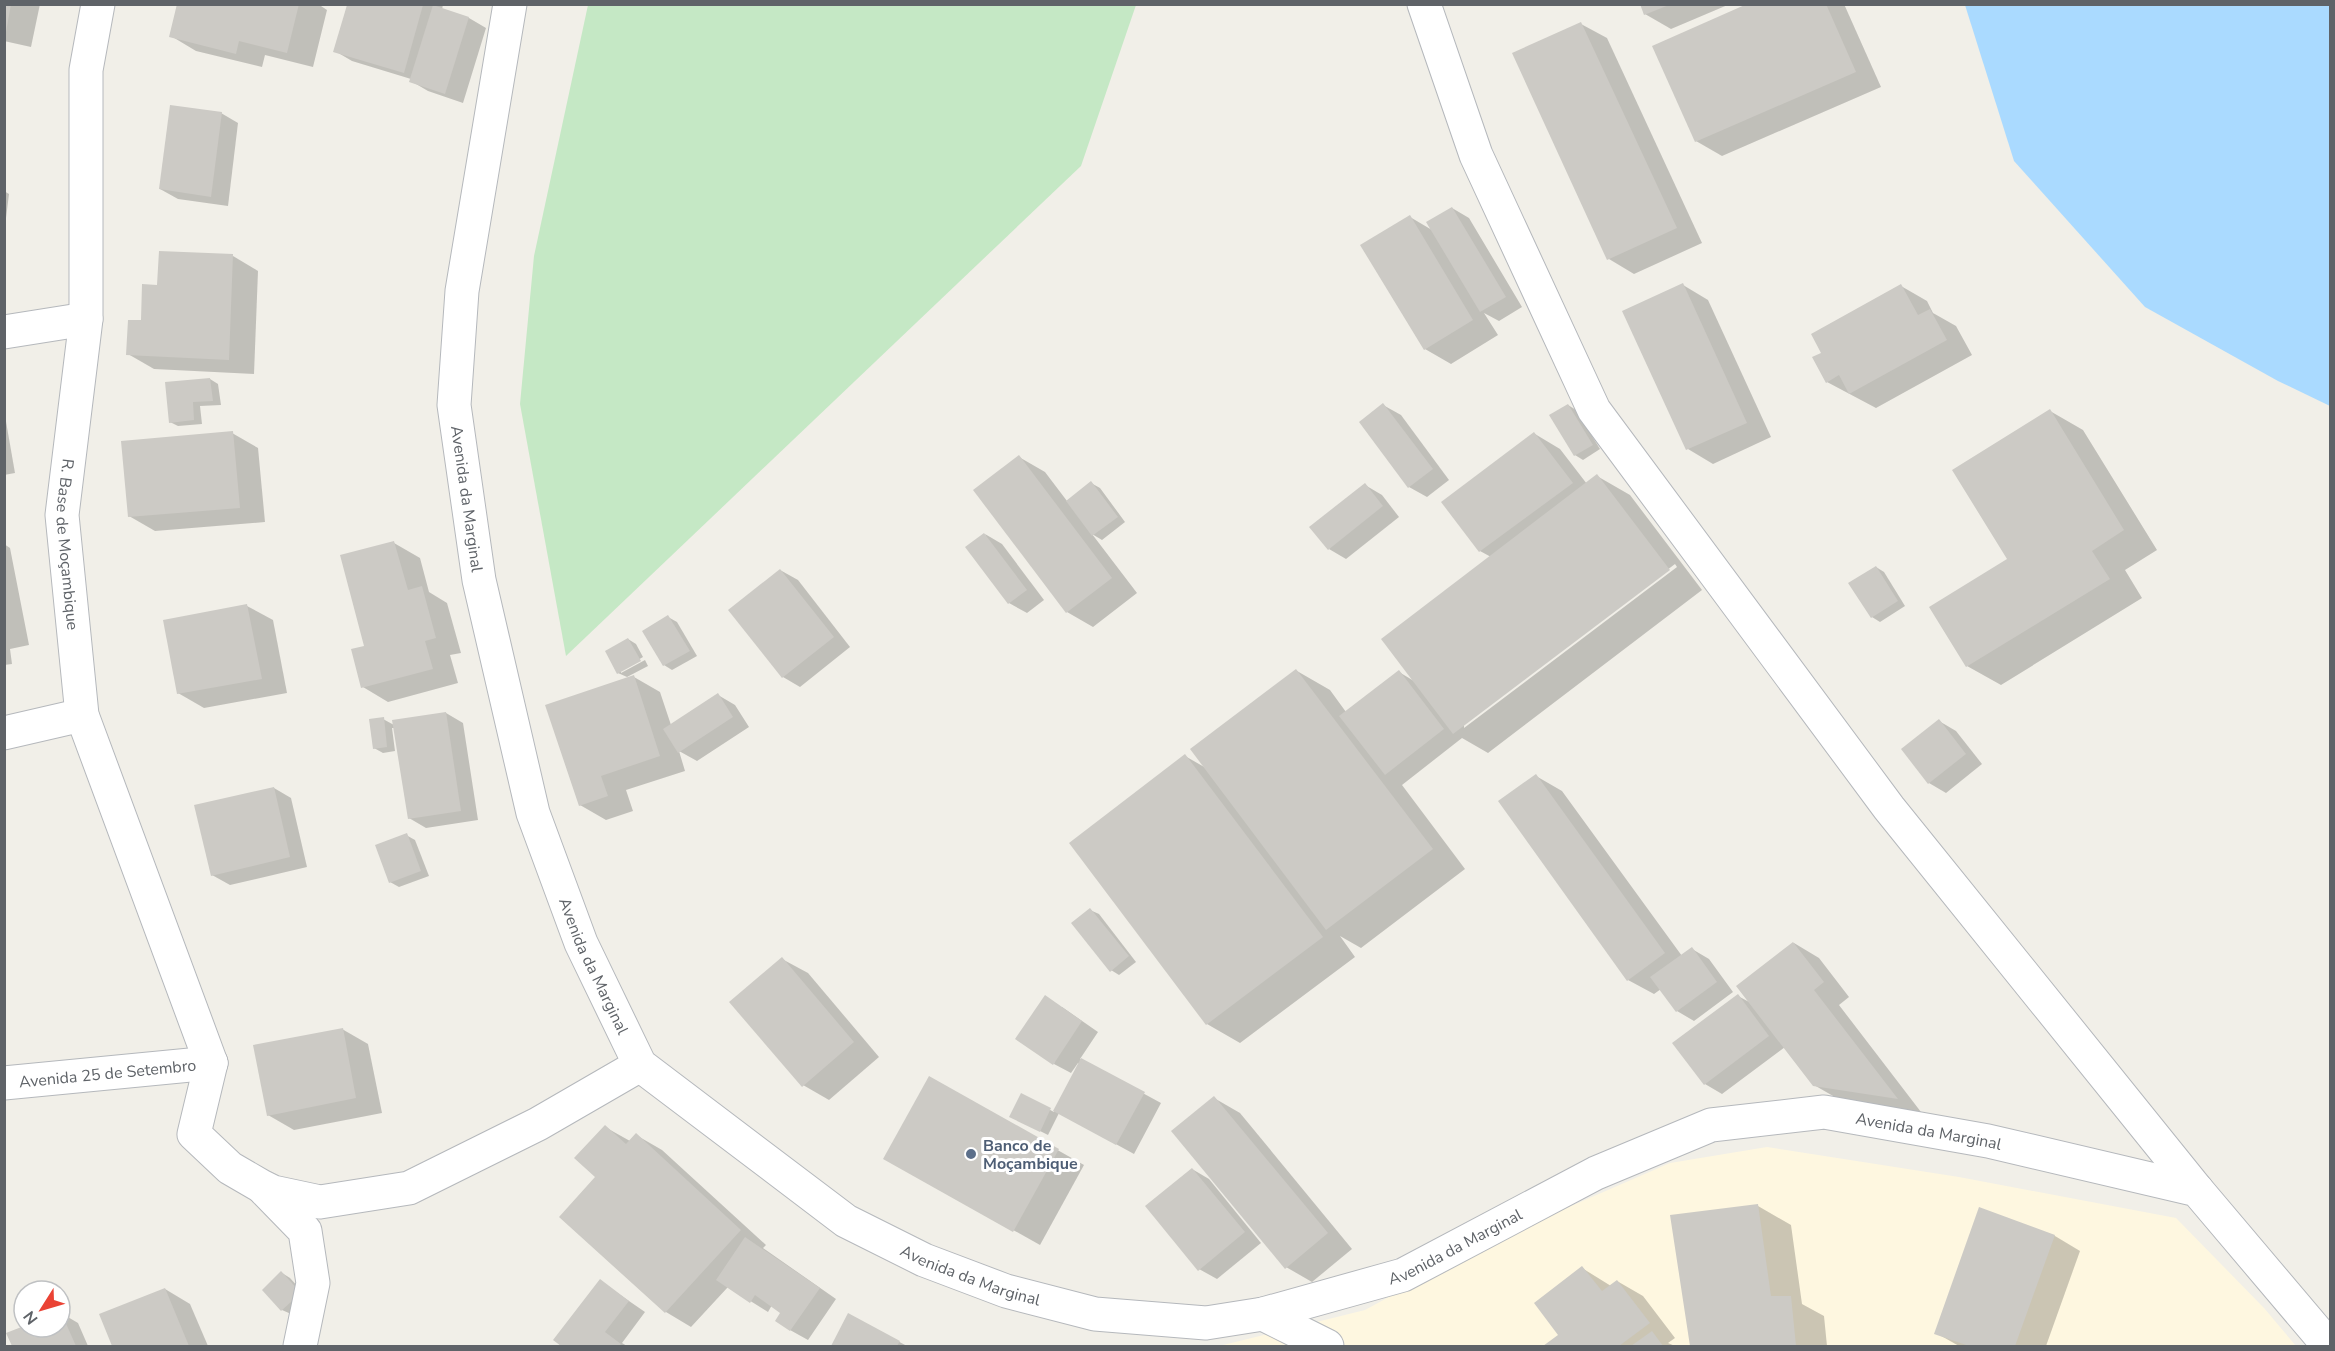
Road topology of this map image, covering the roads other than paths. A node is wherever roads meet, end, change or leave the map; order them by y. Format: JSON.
{"nodes":[{"id":1,"x":98,"y":4,"type":"edge"},
{"id":2,"x":510,"y":4,"type":"edge"},
{"id":3,"x":1424,"y":4,"type":"edge"},
{"id":4,"x":86,"y":319,"type":"junction"},
{"id":5,"x":4,"y":332,"type":"edge"},
{"id":6,"x":82,"y":715,"type":"junction"},
{"id":7,"x":4,"y":733,"type":"edge"},
{"id":8,"x":211,"y":1063,"type":"junction"},
{"id":9,"x":640,"y":1065,"type":"junction"},
{"id":10,"x":4,"y":1083,"type":"edge"},
{"id":11,"x":261,"y":1186,"type":"junction"},
{"id":12,"x":2197,"y":1190,"type":"junction"},
{"id":13,"x":1263,"y":1314,"type":"junction"},
{"id":14,"x":1204,"y":1335,"type":"edge"},
{"id":15,"x":300,"y":1347,"type":"edge"},
{"id":16,"x":1327,"y":1347,"type":"edge"},
{"id":17,"x":2330,"y":1347,"type":"edge"}],
"edges":[{"from":1,"to":4,"type":"street","name":"R. Base de Moçambique"},
{"from":2,"to":9,"type":"street","name":"Avenida da Marginal"},
{"from":3,"to":12,"type":"street"},
{"from":4,"to":5,"type":"street"},
{"from":4,"to":6,"type":"street","name":"R. Base de Moçambique"},
{"from":6,"to":7,"type":"street"},
{"from":6,"to":8,"type":"street","name":"R. Base de Moçambique"},
{"from":8,"to":10,"type":"street","name":"Avenida 25 de Setembro"},
{"from":8,"to":11,"type":"street"},
{"from":9,"to":11,"type":"street"},
{"from":9,"to":14,"type":"street","name":"Avenida da Marginal"},
{"from":11,"to":15,"type":"street"},
{"from":12,"to":13,"type":"street","name":"Avenida da Marginal"},
{"from":12,"to":17,"type":"street"},
{"from":13,"to":14,"type":"street","name":"Avenida da Marginal"},
{"from":13,"to":16,"type":"street"}]}
